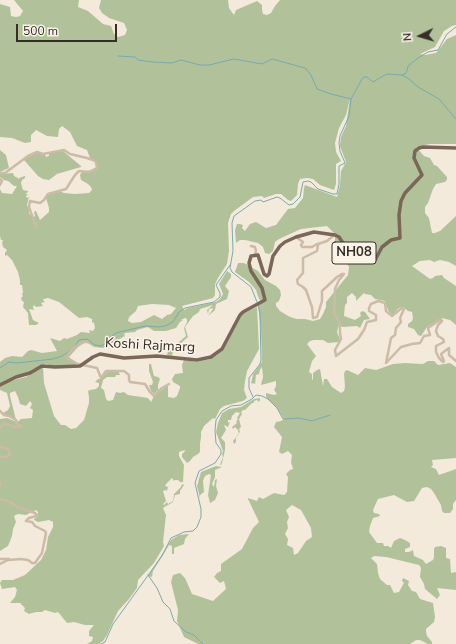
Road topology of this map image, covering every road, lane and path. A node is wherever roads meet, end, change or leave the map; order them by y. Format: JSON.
{"nodes":[{"id":1,"x":456,"y":148,"type":"edge"},
{"id":2,"x":0,"y":173,"type":"edge"},
{"id":3,"x":0,"y":179,"type":"edge"},
{"id":4,"x":0,"y":185,"type":"edge"},
{"id":5,"x":36,"y":227,"type":"dead end"},
{"id":6,"x":335,"y":235,"type":"junction"},
{"id":7,"x":296,"y":237,"type":"junction"},
{"id":8,"x":318,"y":244,"type":"junction"},
{"id":9,"x":251,"y":246,"type":"dead end"},
{"id":10,"x":255,"y":255,"type":"junction"},
{"id":11,"x":88,"y":342,"type":"dead end"},
{"id":12,"x":456,"y":361,"type":"edge"},
{"id":13,"x":83,"y":365,"type":"junction"},
{"id":14,"x":169,"y":384,"type":"dead end"},
{"id":15,"x":0,"y":385,"type":"edge"},
{"id":16,"x":0,"y":411,"type":"edge"},
{"id":17,"x":0,"y":428,"type":"edge"},
{"id":18,"x":0,"y":447,"type":"edge"},
{"id":19,"x":0,"y":457,"type":"edge"},
{"id":20,"x":0,"y":499,"type":"edge"},
{"id":21,"x":0,"y":559,"type":"edge"},
{"id":22,"x":12,"y":560,"type":"junction"},
{"id":23,"x":0,"y":564,"type":"edge"}],
"edges":[{"from":1,"to":6,"type":"main road","number":"NH08"},
{"from":2,"to":5,"type":"street"},
{"from":3,"to":4,"type":"street"},
{"from":6,"to":7,"type":"main road","number":"NH08"},
{"from":6,"to":8,"type":"street"},
{"from":7,"to":8,"type":"street"},
{"from":7,"to":10,"type":"main road","number":"NH08"},
{"from":8,"to":12,"type":"street"},
{"from":9,"to":10,"type":"street"},
{"from":10,"to":13,"type":"main road","name":"Koshi Rajmarg"},
{"from":11,"to":13,"type":"street"},
{"from":13,"to":14,"type":"street"},
{"from":13,"to":15,"type":"main road","name":"Koshi Rajmarg"},
{"from":16,"to":17,"type":"street"},
{"from":18,"to":19,"type":"street"},
{"from":20,"to":22,"type":"street"},
{"from":21,"to":22,"type":"street"},
{"from":22,"to":23,"type":"street"}]}
